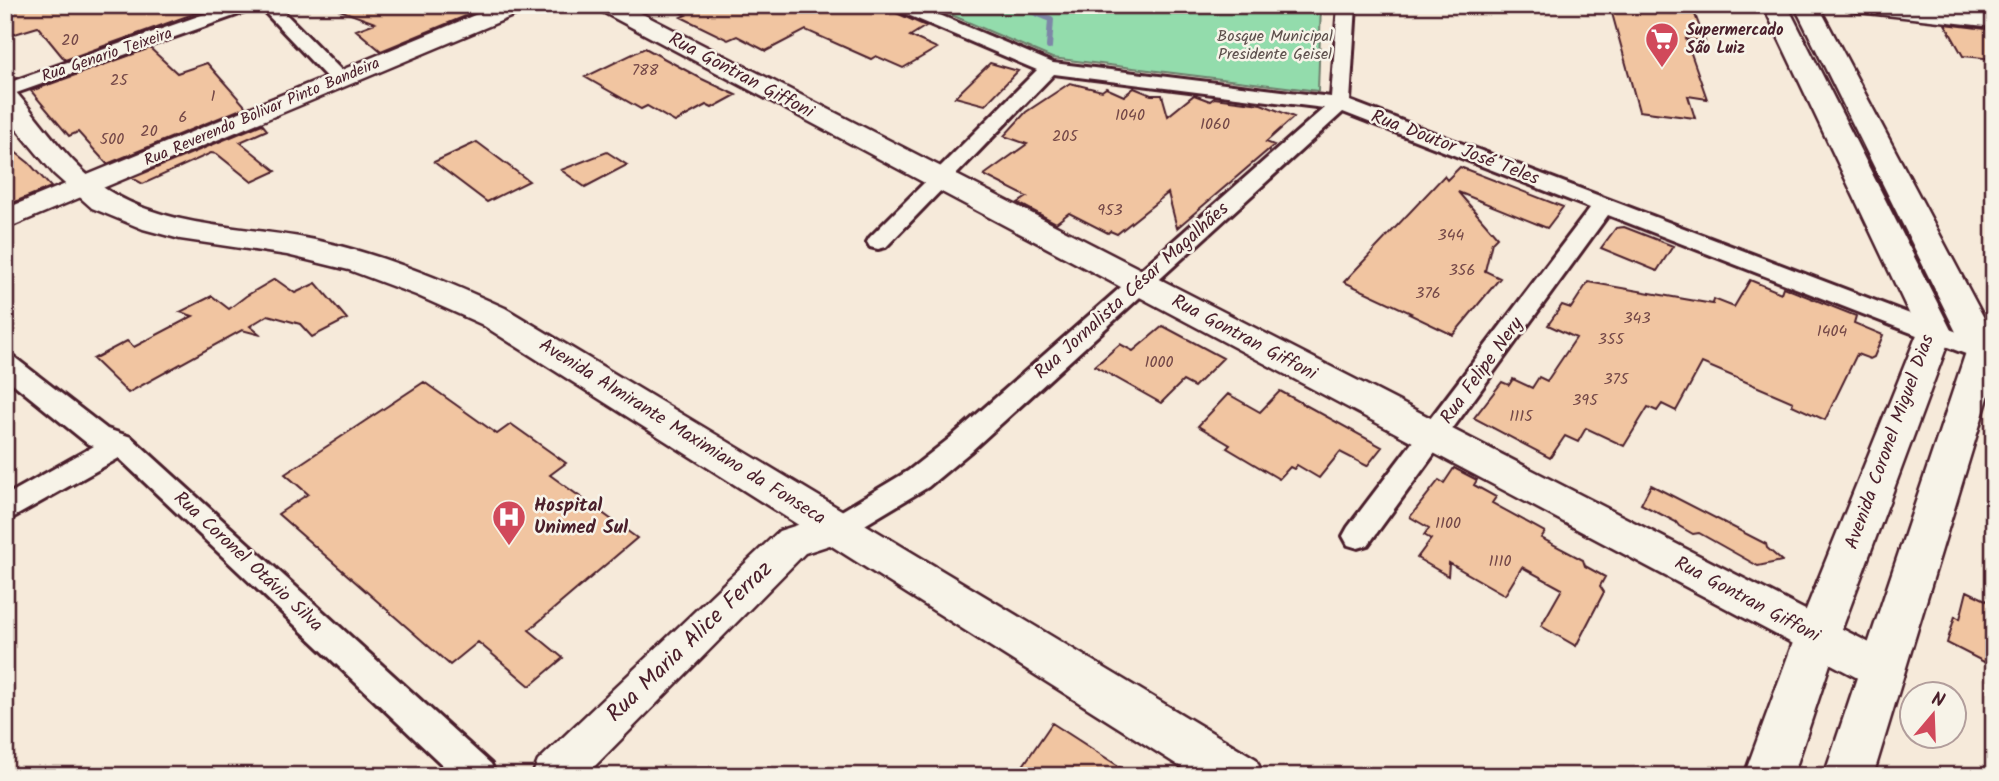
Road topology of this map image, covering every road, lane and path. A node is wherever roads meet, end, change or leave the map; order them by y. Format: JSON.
{"nodes":[{"id":1,"x":248,"y":5,"type":"edge"},
{"id":2,"x":267,"y":5,"type":"edge"},
{"id":3,"x":519,"y":5,"type":"edge"},
{"id":4,"x":607,"y":5,"type":"edge"},
{"id":5,"x":900,"y":5,"type":"edge"},
{"id":6,"x":1347,"y":5,"type":"edge"},
{"id":7,"x":1775,"y":5,"type":"edge"},
{"id":8,"x":1806,"y":5,"type":"edge"},
{"id":9,"x":1858,"y":5,"type":"edge"},
{"id":10,"x":1983,"y":11,"type":"edge"},
{"id":11,"x":1049,"y":68,"type":"junction"},
{"id":12,"x":340,"y":80,"type":"junction"},
{"id":13,"x":5,"y":91,"type":"edge"},
{"id":14,"x":5,"y":97,"type":"edge"},
{"id":15,"x":1340,"y":104,"type":"junction"},
{"id":16,"x":1840,"y":139,"type":"junction"},
{"id":17,"x":1877,"y":144,"type":"junction"},
{"id":18,"x":940,"y":181,"type":"junction"},
{"id":19,"x":83,"y":187,"type":"junction"},
{"id":20,"x":1605,"y":204,"type":"junction"},
{"id":21,"x":5,"y":220,"type":"edge"},
{"id":22,"x":878,"y":242,"type":"dead end"},
{"id":23,"x":1142,"y":284,"type":"junction"},
{"id":24,"x":1935,"y":332,"type":"junction"},
{"id":25,"x":1989,"y":354,"type":"edge"},
{"id":26,"x":5,"y":363,"type":"edge"},
{"id":27,"x":1433,"y":437,"type":"junction"},
{"id":28,"x":121,"y":444,"type":"junction"},
{"id":29,"x":5,"y":510,"type":"edge"},
{"id":30,"x":838,"y":527,"type":"junction"},
{"id":31,"x":1358,"y":536,"type":"dead end"},
{"id":32,"x":1817,"y":637,"type":"junction"},
{"id":33,"x":1882,"y":670,"type":"junction"},
{"id":34,"x":479,"y":776,"type":"edge"},
{"id":35,"x":554,"y":776,"type":"edge"},
{"id":36,"x":1239,"y":776,"type":"edge"},
{"id":37,"x":1768,"y":776,"type":"edge"},
{"id":38,"x":1847,"y":776,"type":"edge"}],
"edges":[{"from":1,"to":13,"type":"street","name":"Rua Genario Teixeira"},
{"from":2,"to":12,"type":"street"},
{"from":3,"to":12,"type":"street","name":"Rua Reverendo Bolivar Pinto Bandeira"},
{"from":4,"to":18,"type":"street","name":"Rua Gontran Giffoni"},
{"from":5,"to":11,"type":"street","name":"Rua Doutor José Teles"},
{"from":6,"to":15,"type":"street"},
{"from":7,"to":16,"type":"main road","name":"Avenida Coronel Miguel Dias"},
{"from":8,"to":17,"type":"main road"},
{"from":9,"to":10,"type":"main road"},
{"from":11,"to":15,"type":"street","name":"Rua Doutor José Teles"},
{"from":11,"to":18,"type":"street"},
{"from":12,"to":19,"type":"street","name":"Rua Reverendo Bolivar Pinto Bandeira"},
{"from":14,"to":19,"type":"main road","name":"Avenida Almirante Maximiano da Fonseca"},
{"from":15,"to":20,"type":"street","name":"Rua Doutor José Teles"},
{"from":15,"to":23,"type":"street","name":"Rua Jornalista César Magalhães"},
{"from":16,"to":17,"type":"main road"},
{"from":16,"to":24,"type":"main road","name":"Avenida Coronel Miguel Dias"},
{"from":17,"to":25,"type":"main road"},
{"from":18,"to":22,"type":"street"},
{"from":18,"to":23,"type":"street","name":"Rua Gontran Giffoni"},
{"from":19,"to":21,"type":"street","name":"Rua Reverendo Bolivar Pinto Bandeira"},
{"from":19,"to":30,"type":"main road","name":"Avenida Almirante Maximiano da Fonseca"},
{"from":20,"to":24,"type":"street","name":"Rua Doutor José Teles"},
{"from":20,"to":27,"type":"street","name":"Rua Felipe Nery"},
{"from":23,"to":27,"type":"street","name":"Rua Gontran Giffoni"},
{"from":23,"to":30,"type":"street","name":"Rua Jornalista César Magalhães"},
{"from":24,"to":25,"type":"street","name":"Rua Doutor José Teles"},
{"from":24,"to":32,"type":"main road","name":"Avenida Coronel Miguel Dias"},
{"from":25,"to":33,"type":"main road"},
{"from":26,"to":28,"type":"street","name":"Rua Coronel Otávio Silva"},
{"from":27,"to":31,"type":"street","name":"Rua Felipe Nery"},
{"from":27,"to":32,"type":"street","name":"Rua Gontran Giffoni"},
{"from":28,"to":29,"type":"street"},
{"from":28,"to":34,"type":"street","name":"Rua Coronel Otávio Silva"},
{"from":30,"to":35,"type":"street","name":"Rua Maria Alice Ferraz"},
{"from":30,"to":36,"type":"main road","name":"Avenida Almirante Maximiano da Fonseca"},
{"from":32,"to":33,"type":"street","name":"Rua Gontran Giffoni"},
{"from":32,"to":37,"type":"main road","name":"Avenida Coronel Miguel Dias"},
{"from":33,"to":38,"type":"main road"}]}
